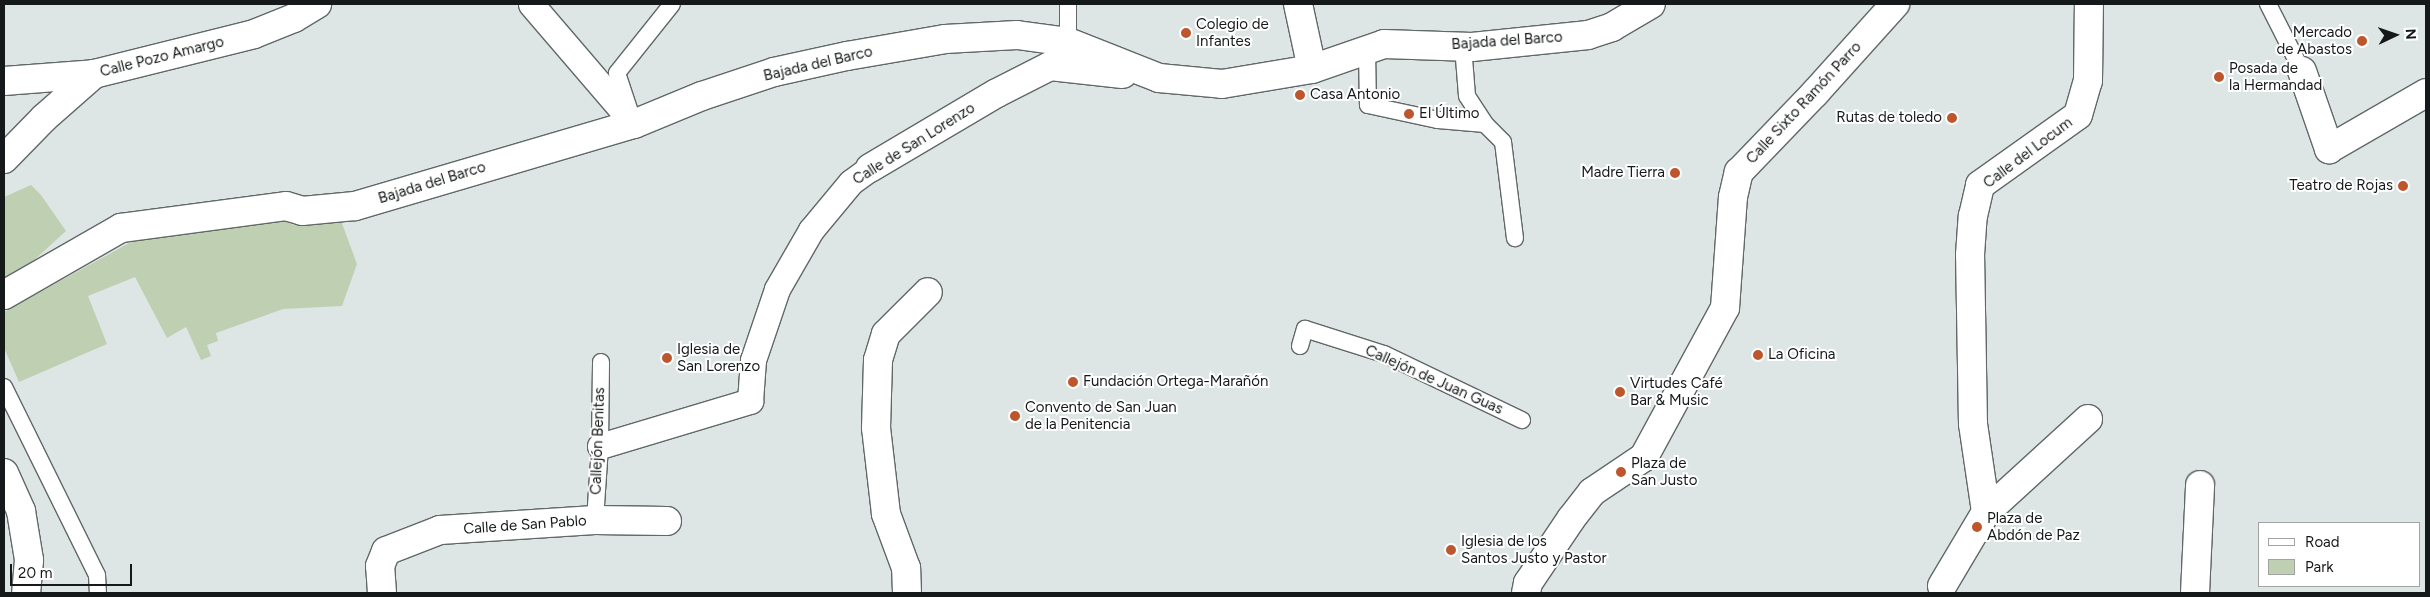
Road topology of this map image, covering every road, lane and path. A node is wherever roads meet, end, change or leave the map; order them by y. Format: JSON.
{"nodes":[{"id":1,"x":317,"y":4,"type":"edge"},
{"id":2,"x":530,"y":4,"type":"edge"},
{"id":3,"x":672,"y":4,"type":"edge"},
{"id":4,"x":1068,"y":4,"type":"edge"},
{"id":5,"x":1298,"y":4,"type":"edge"},
{"id":6,"x":1651,"y":4,"type":"edge"},
{"id":7,"x":1895,"y":4,"type":"edge"},
{"id":8,"x":2089,"y":4,"type":"edge"},
{"id":9,"x":2268,"y":4,"type":"edge"},
{"id":10,"x":1068,"y":42,"type":"junction"},
{"id":11,"x":1463,"y":46,"type":"junction"},
{"id":12,"x":1367,"y":50,"type":"junction"},
{"id":13,"x":1312,"y":69,"type":"junction"},
{"id":14,"x":2302,"y":71,"type":"joint"},
{"id":15,"x":94,"y":74,"type":"junction"},
{"id":16,"x":1159,"y":78,"type":"junction"},
{"id":17,"x":4,"y":81,"type":"edge"},
{"id":18,"x":2426,"y":93,"type":"edge"},
{"id":19,"x":634,"y":124,"type":"junction"},
{"id":20,"x":1485,"y":124,"type":"junction"},
{"id":21,"x":4,"y":159,"type":"edge"},
{"id":22,"x":870,"y":168,"type":"joint"},
{"id":23,"x":1515,"y":238,"type":"dead end"},
{"id":24,"x":928,"y":292,"type":"dead end"},
{"id":25,"x":4,"y":295,"type":"edge"},
{"id":26,"x":1300,"y":346,"type":"dead end"},
{"id":27,"x":600,"y":362,"type":"dead end"},
{"id":28,"x":4,"y":387,"type":"edge"},
{"id":29,"x":2088,"y":419,"type":"dead end"},
{"id":30,"x":1522,"y":420,"type":"dead end"},
{"id":31,"x":600,"y":446,"type":"junction"},
{"id":32,"x":4,"y":472,"type":"edge"},
{"id":33,"x":2200,"y":484,"type":"dead end"},
{"id":34,"x":1986,"y":512,"type":"junction"},
{"id":35,"x":595,"y":520,"type":"junction"},
{"id":36,"x":668,"y":521,"type":"dead end"},
{"id":37,"x":1942,"y":586,"type":"dead end"},
{"id":38,"x":26,"y":593,"type":"edge"},
{"id":39,"x":98,"y":593,"type":"edge"},
{"id":40,"x":382,"y":593,"type":"edge"},
{"id":41,"x":907,"y":593,"type":"edge"},
{"id":42,"x":1526,"y":593,"type":"edge"},
{"id":43,"x":2195,"y":593,"type":"edge"}],
"edges":[{"from":1,"to":15,"type":"street","name":"Calle Pozo Amargo"},
{"from":2,"to":19,"type":"street"},
{"from":3,"to":19,"type":"lane"},
{"from":4,"to":10,"type":"lane"},
{"from":5,"to":13,"type":"street"},
{"from":6,"to":11,"type":"street","name":"Bajada del Barco"},
{"from":7,"to":42,"type":"street","name":"Calle Sixto Ramón Parro"},
{"from":8,"to":34,"type":"street","name":"Calle del Locum"},
{"from":9,"to":14,"type":"lane"},
{"from":10,"to":16,"type":"street","name":"Bajada del Barco"},
{"from":10,"to":19,"type":"street","name":"Bajada del Barco"},
{"from":11,"to":12,"type":"street","name":"Bajada del Barco"},
{"from":11,"to":20,"type":"lane"},
{"from":12,"to":13,"type":"street","name":"Bajada del Barco"},
{"from":12,"to":20,"type":"lane"},
{"from":13,"to":16,"type":"street","name":"Bajada del Barco"},
{"from":14,"to":18,"type":"street"},
{"from":15,"to":17,"type":"street"},
{"from":15,"to":21,"type":"street","name":"Calle Pozo Amargo"},
{"from":16,"to":22,"type":"street","name":"Calle de San Lorenzo"},
{"from":19,"to":25,"type":"street","name":"Bajada del Barco"},
{"from":20,"to":23,"type":"lane"},
{"from":22,"to":31,"type":"street","name":"Calle de San Lorenzo"},
{"from":24,"to":41,"type":"street"},
{"from":26,"to":30,"type":"lane","name":"Callejón de Juan Guas"},
{"from":27,"to":31,"type":"lane","name":"Callejón Benitas"},
{"from":28,"to":39,"type":"lane"},
{"from":29,"to":34,"type":"street"},
{"from":31,"to":35,"type":"lane","name":"Callejón Benitas"},
{"from":32,"to":38,"type":"street"},
{"from":33,"to":43,"type":"street"},
{"from":34,"to":37,"type":"street"},
{"from":35,"to":36,"type":"street","name":"Calle de San Pablo"},
{"from":35,"to":40,"type":"street","name":"Calle de San Pablo"}]}
